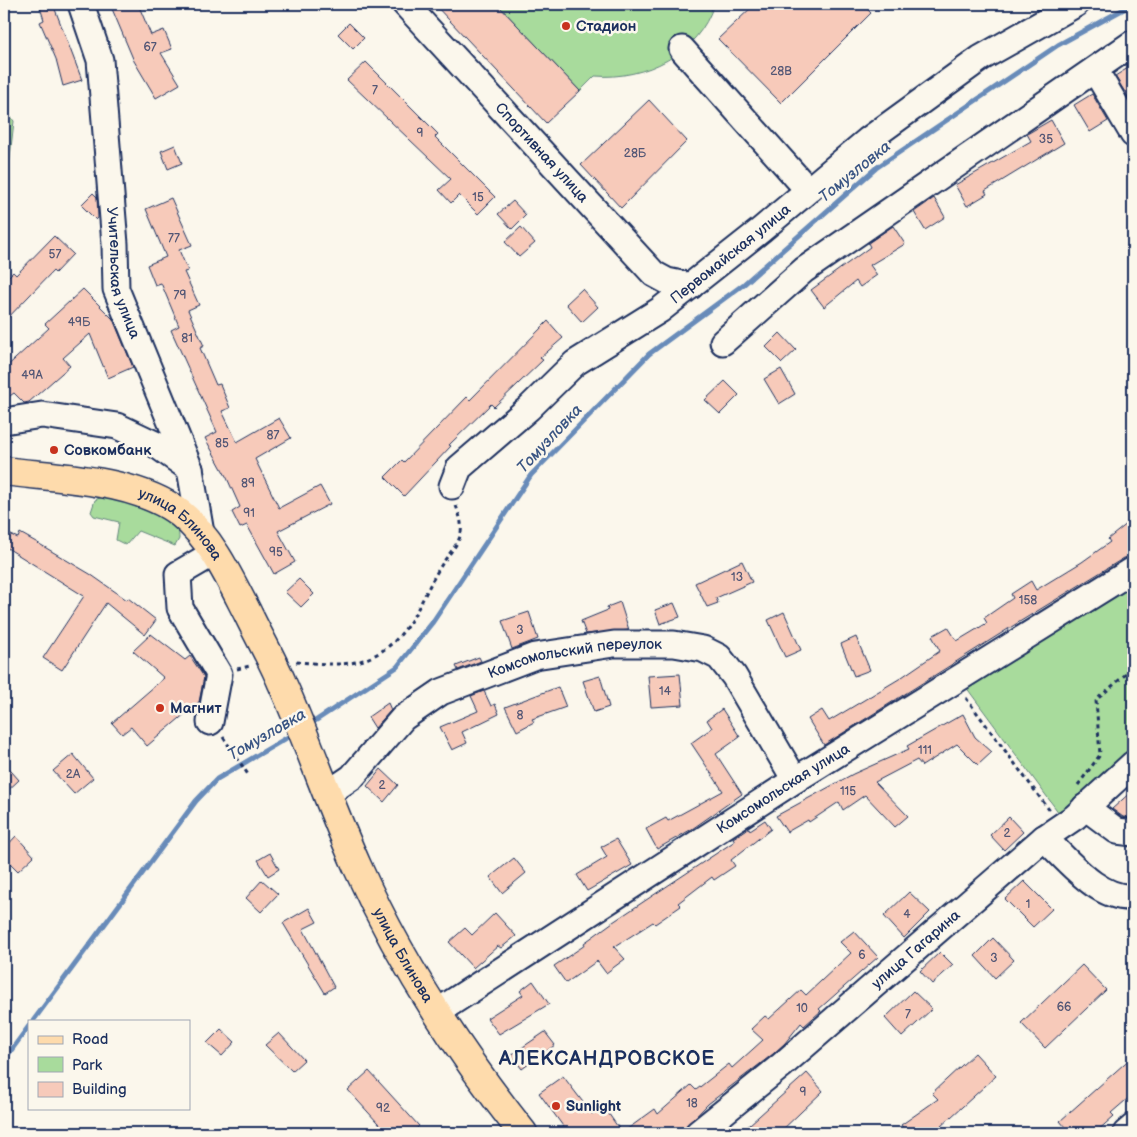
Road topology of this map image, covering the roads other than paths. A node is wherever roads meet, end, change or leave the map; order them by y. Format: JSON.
{"nodes":[{"id":1,"x":81,"y":4,"type":"edge"},
{"id":2,"x":405,"y":4,"type":"edge"},
{"id":3,"x":1076,"y":4,"type":"edge"},
{"id":4,"x":1133,"y":43,"type":"edge"},
{"id":5,"x":682,"y":49,"type":"dead end"},
{"id":6,"x":1095,"y":70,"type":"junction"},
{"id":7,"x":1133,"y":134,"type":"edge"},
{"id":8,"x":808,"y":190,"type":"junction"},
{"id":9,"x":691,"y":286,"type":"junction"},
{"id":10,"x":723,"y":342,"type":"dead end"},
{"id":11,"x":4,"y":421,"type":"edge"},
{"id":12,"x":190,"y":469,"type":"junction"},
{"id":13,"x":4,"y":471,"type":"edge"},
{"id":14,"x":452,"y":486,"type":"road end"},
{"id":15,"x":207,"y":543,"type":"junction"},
{"id":16,"x":1133,"y":570,"type":"edge"},
{"id":17,"x":216,"y":729,"type":"road end"},
{"id":18,"x":1133,"y":764,"type":"edge"},
{"id":19,"x":794,"y":780,"type":"junction"},
{"id":20,"x":327,"y":794,"type":"junction"},
{"id":21,"x":1079,"y":799,"type":"junction"},
{"id":22,"x":1052,"y":832,"type":"junction"},
{"id":23,"x":1133,"y":833,"type":"edge"},
{"id":24,"x":1133,"y":897,"type":"edge"},
{"id":25,"x":437,"y":1012,"type":"junction"},
{"id":26,"x":1133,"y":1127,"type":"edge"},
{"id":27,"x":523,"y":1133,"type":"edge"},
{"id":28,"x":698,"y":1133,"type":"edge"},
{"id":29,"x":1126,"y":1133,"type":"edge"}],
"edges":[{"from":1,"to":12,"type":"street","name":"Учительская улица"},
{"from":2,"to":9,"type":"street","name":"Спортивная улица"},
{"from":3,"to":8,"type":"street","name":"Первомайская улица"},
{"from":4,"to":6,"type":"street"},
{"from":5,"to":8,"type":"street"},
{"from":6,"to":7,"type":"street"},
{"from":6,"to":10,"type":"street"},
{"from":8,"to":9,"type":"street","name":"Первомайская улица"},
{"from":9,"to":14,"type":"street","name":"Первомайская улица"},
{"from":11,"to":12,"type":"street"},
{"from":12,"to":15,"type":"street","name":"Учительская улица"},
{"from":13,"to":15,"type":"main road","name":"улица Блинова"},
{"from":15,"to":17,"type":"street"},
{"from":15,"to":20,"type":"main road","name":"улица Блинова"},
{"from":16,"to":19,"type":"street","name":"Комсомольская улица"},
{"from":18,"to":21,"type":"street","name":"улица Гагарина"},
{"from":19,"to":20,"type":"street","name":"Комсомольский переулок"},
{"from":19,"to":25,"type":"street","name":"Комсомольская улица"},
{"from":20,"to":25,"type":"main road","name":"улица Блинова"},
{"from":21,"to":22,"type":"street","name":"улица Гагарина"},
{"from":21,"to":23,"type":"street"},
{"from":22,"to":24,"type":"street"},
{"from":22,"to":28,"type":"street","name":"улица Гагарина"},
{"from":25,"to":27,"type":"main road","name":"улица Блинова"},
{"from":26,"to":29,"type":"street"}]}
